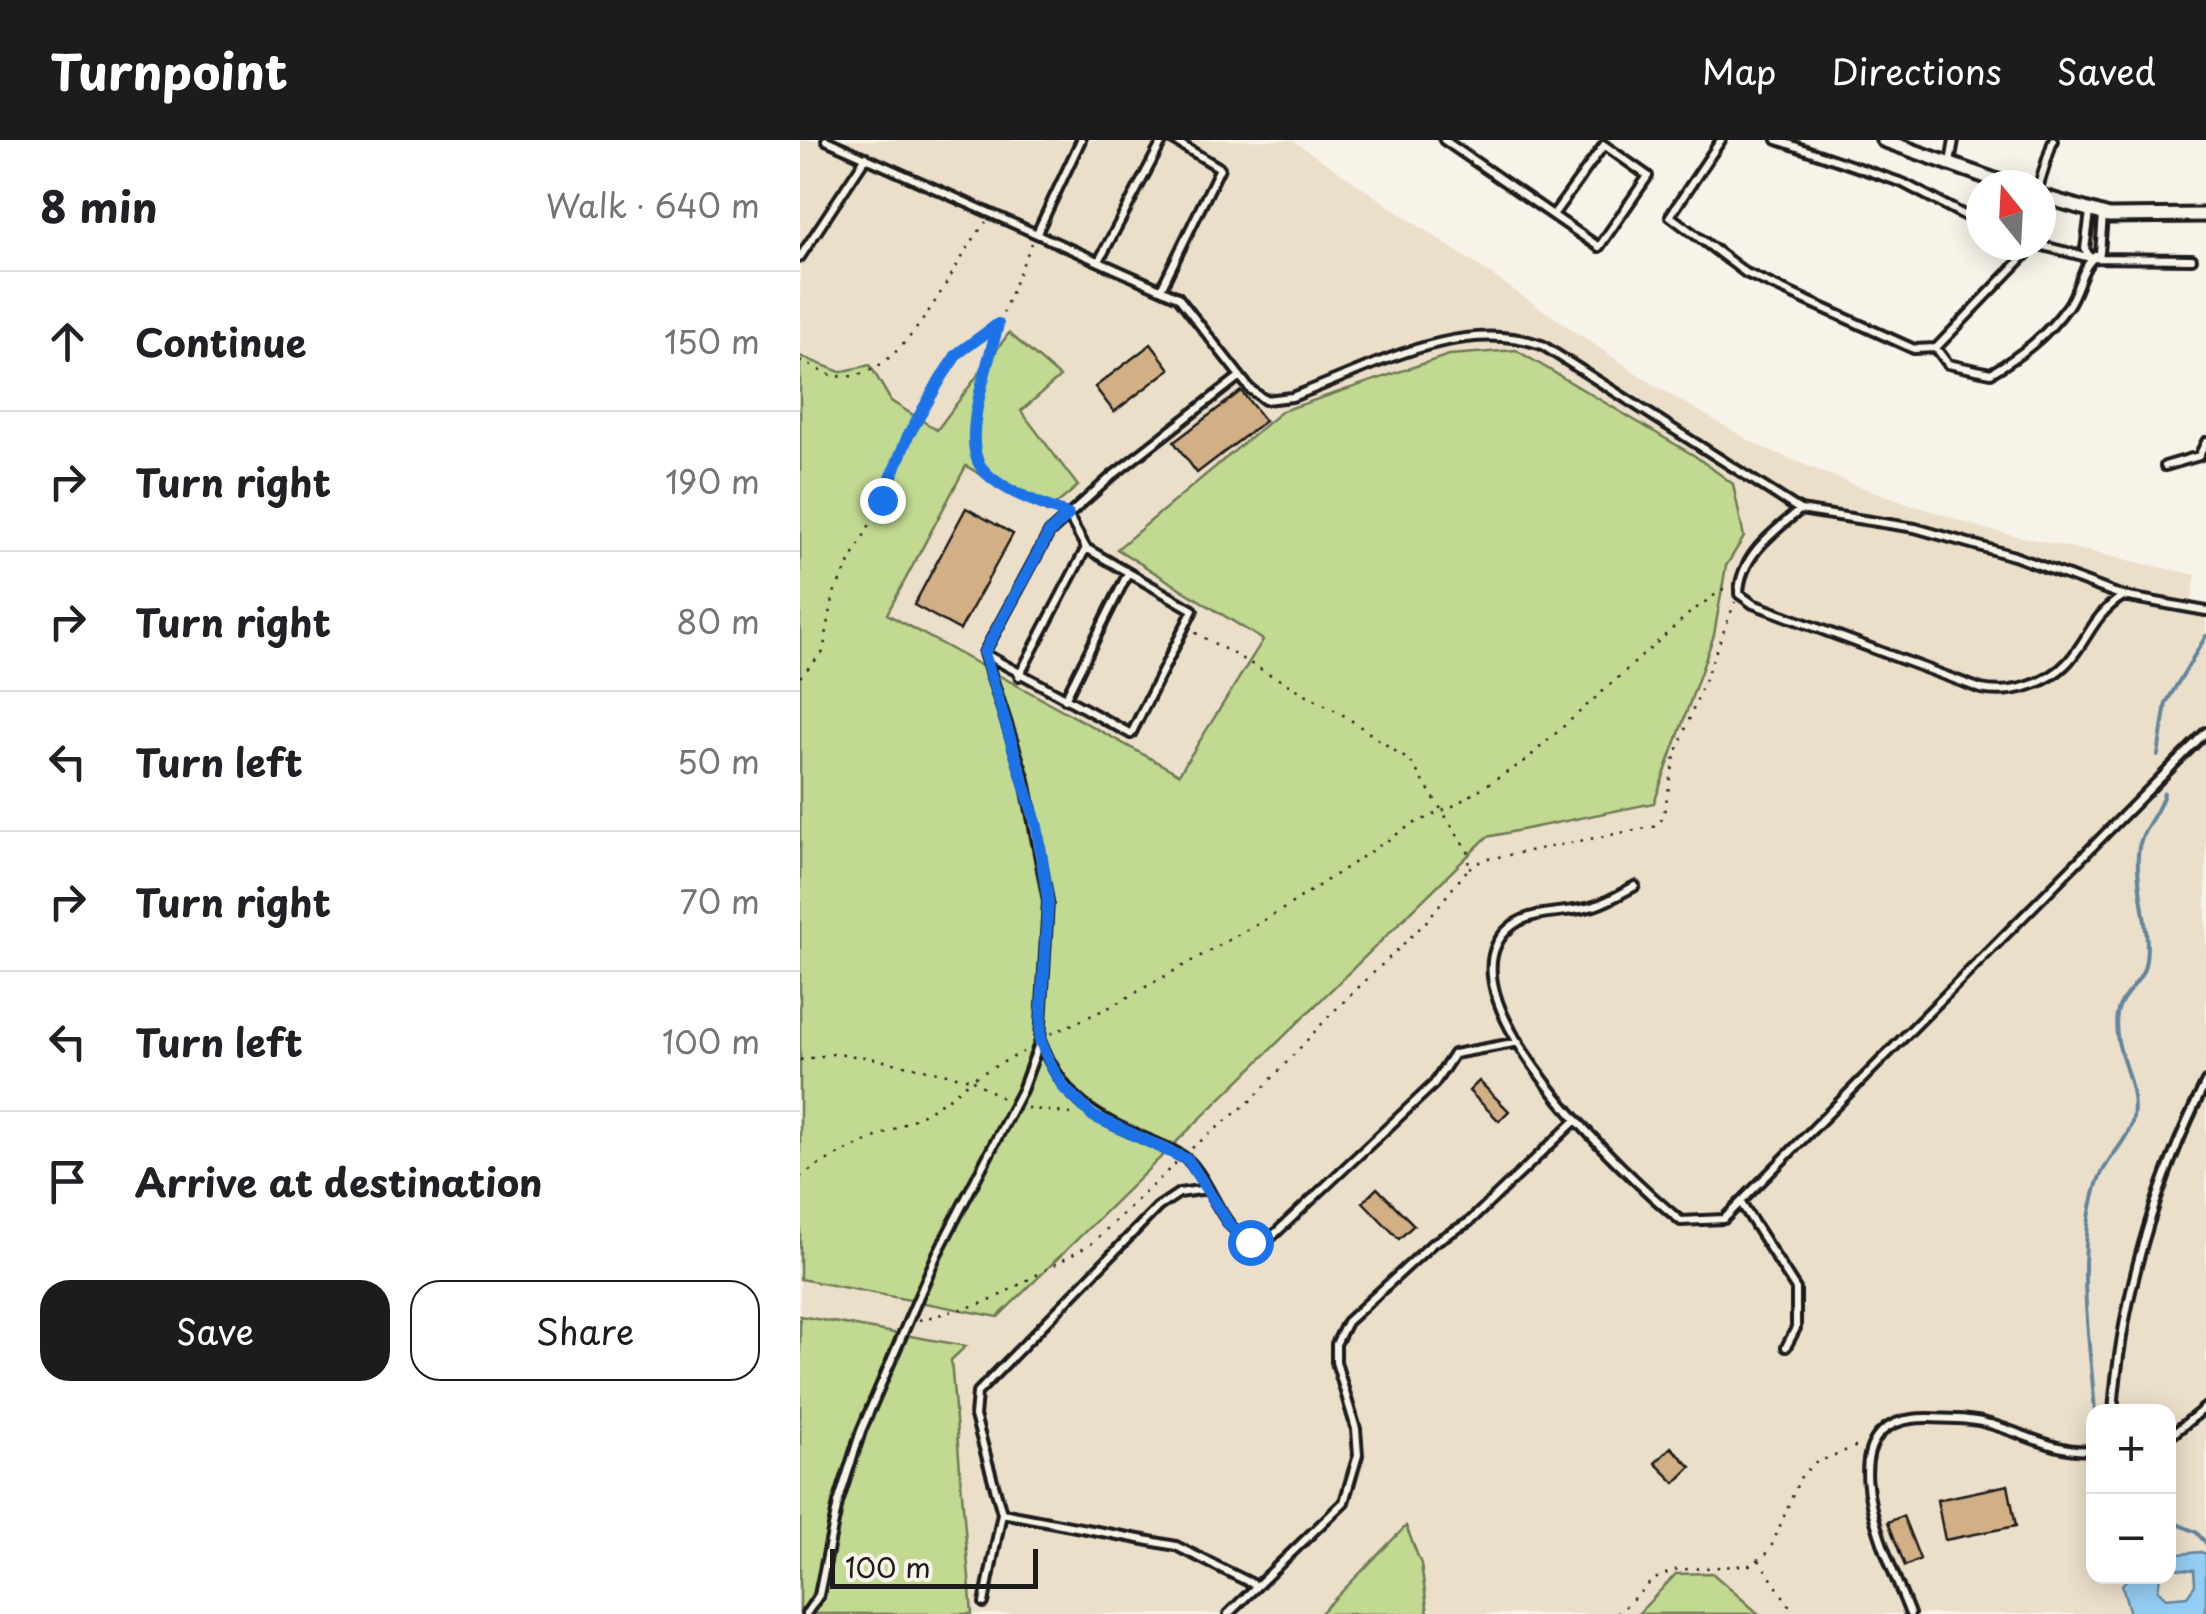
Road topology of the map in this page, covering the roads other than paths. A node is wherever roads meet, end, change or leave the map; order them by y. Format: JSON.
{"nodes":[{"id":1,"x":826,"y":140,"type":"edge"},
{"id":2,"x":1082,"y":140,"type":"edge"},
{"id":3,"x":1163,"y":140,"type":"edge"},
{"id":4,"x":1173,"y":140,"type":"edge"},
{"id":5,"x":1444,"y":140,"type":"edge"},
{"id":6,"x":1721,"y":140,"type":"edge"},
{"id":7,"x":1777,"y":140,"type":"edge"},
{"id":8,"x":1882,"y":140,"type":"edge"},
{"id":9,"x":1954,"y":140,"type":"edge"},
{"id":10,"x":2053,"y":140,"type":"edge"},
{"id":11,"x":866,"y":157,"type":"junction"},
{"id":12,"x":1950,"y":164,"type":"junction"},
{"id":13,"x":1967,"y":170,"type":"edge"},
{"id":14,"x":2043,"y":170,"type":"edge"},
{"id":15,"x":2056,"y":201,"type":"edge"},
{"id":16,"x":2090,"y":211,"type":"junction"},
{"id":17,"x":2103,"y":214,"type":"junction"},
{"id":18,"x":1553,"y":215,"type":"junction"},
{"id":19,"x":2206,"y":215,"type":"edge"},
{"id":20,"x":1966,"y":216,"type":"edge"},
{"id":21,"x":1037,"y":233,"type":"junction"},
{"id":22,"x":2056,"y":250,"type":"edge"},
{"id":23,"x":800,"y":257,"type":"edge"},
{"id":24,"x":2090,"y":258,"type":"junction"},
{"id":25,"x":2192,"y":259,"type":"dead end"},
{"id":26,"x":2022,"y":260,"type":"edge"},
{"id":27,"x":1099,"y":261,"type":"junction"},
{"id":28,"x":1161,"y":289,"type":"junction"},
{"id":29,"x":1936,"y":348,"type":"junction"},
{"id":30,"x":1240,"y":376,"type":"junction"},
{"id":31,"x":2206,"y":442,"type":"edge"},
{"id":32,"x":2164,"y":466,"type":"dead end"},
{"id":33,"x":1800,"y":510,"type":"junction"},
{"id":34,"x":1068,"y":515,"type":"junction"},
{"id":35,"x":1086,"y":548,"type":"junction"},
{"id":36,"x":1128,"y":573,"type":"junction"},
{"id":37,"x":2123,"y":596,"type":"junction"},
{"id":38,"x":2206,"y":611,"type":"edge"},
{"id":39,"x":984,"y":653,"type":"junction"},
{"id":40,"x":1019,"y":676,"type":"junction"},
{"id":41,"x":1065,"y":699,"type":"junction"},
{"id":42,"x":2206,"y":732,"type":"edge"},
{"id":43,"x":1635,"y":886,"type":"dead end"},
{"id":44,"x":1040,"y":1040,"type":"junction"},
{"id":45,"x":1519,"y":1042,"type":"junction"},
{"id":46,"x":2206,"y":1082,"type":"edge"},
{"id":47,"x":1576,"y":1120,"type":"junction"},
{"id":48,"x":1208,"y":1188,"type":"junction"},
{"id":49,"x":1740,"y":1202,"type":"junction"},
{"id":50,"x":1786,"y":1346,"type":"dead end"},
{"id":51,"x":2114,"y":1404,"type":"edge"},
{"id":52,"x":2206,"y":1407,"type":"edge"},
{"id":53,"x":2176,"y":1431,"type":"edge"},
{"id":54,"x":2086,"y":1449,"type":"edge"},
{"id":55,"x":1002,"y":1513,"type":"junction"},
{"id":56,"x":1257,"y":1586,"type":"junction"},
{"id":57,"x":984,"y":1603,"type":"dead end"},
{"id":58,"x":806,"y":1614,"type":"edge"},
{"id":59,"x":1228,"y":1614,"type":"edge"},
{"id":60,"x":1910,"y":1614,"type":"edge"}],
"edges":[{"from":1,"to":11,"type":"lane"},
{"from":2,"to":21,"type":"lane"},
{"from":3,"to":27,"type":"lane"},
{"from":4,"to":28,"type":"lane"},
{"from":5,"to":18,"type":"lane"},
{"from":6,"to":29,"type":"lane"},
{"from":7,"to":20,"type":"lane"},
{"from":8,"to":12,"type":"street"},
{"from":9,"to":12,"type":"lane"},
{"from":10,"to":14,"type":"lane"},
{"from":11,"to":21,"type":"lane"},
{"from":11,"to":23,"type":"lane"},
{"from":12,"to":13,"type":"street"},
{"from":15,"to":16,"type":"street"},
{"from":16,"to":17,"type":"street"},
{"from":16,"to":24,"type":"lane"},
{"from":17,"to":19,"type":"street"},
{"from":17,"to":24,"type":"lane"},
{"from":18,"to":18,"type":"lane"},
{"from":21,"to":27,"type":"lane"},
{"from":22,"to":24,"type":"lane"},
{"from":24,"to":25,"type":"lane"},
{"from":24,"to":29,"type":"lane"},
{"from":26,"to":29,"type":"lane"},
{"from":27,"to":28,"type":"lane"},
{"from":28,"to":30,"type":"lane"},
{"from":30,"to":33,"type":"lane"},
{"from":30,"to":34,"type":"lane"},
{"from":31,"to":32,"type":"lane"},
{"from":33,"to":37,"type":"lane"},
{"from":33,"to":37,"type":"lane"},
{"from":34,"to":35,"type":"lane"},
{"from":34,"to":39,"type":"lane"},
{"from":35,"to":36,"type":"lane"},
{"from":35,"to":40,"type":"lane"},
{"from":36,"to":41,"type":"lane"},
{"from":36,"to":41,"type":"lane"},
{"from":37,"to":38,"type":"lane"},
{"from":39,"to":40,"type":"lane"},
{"from":39,"to":44,"type":"lane"},
{"from":40,"to":41,"type":"lane"},
{"from":42,"to":49,"type":"lane"},
{"from":43,"to":45,"type":"lane"},
{"from":44,"to":48,"type":"lane"},
{"from":44,"to":58,"type":"lane"},
{"from":45,"to":47,"type":"lane"},
{"from":45,"to":48,"type":"lane"},
{"from":46,"to":51,"type":"lane"},
{"from":47,"to":49,"type":"lane"},
{"from":47,"to":56,"type":"lane"},
{"from":48,"to":55,"type":"lane"},
{"from":49,"to":50,"type":"lane"},
{"from":52,"to":53,"type":"lane"},
{"from":54,"to":60,"type":"lane"},
{"from":55,"to":56,"type":"lane"},
{"from":55,"to":57,"type":"lane"},
{"from":56,"to":59,"type":"lane"}]}
